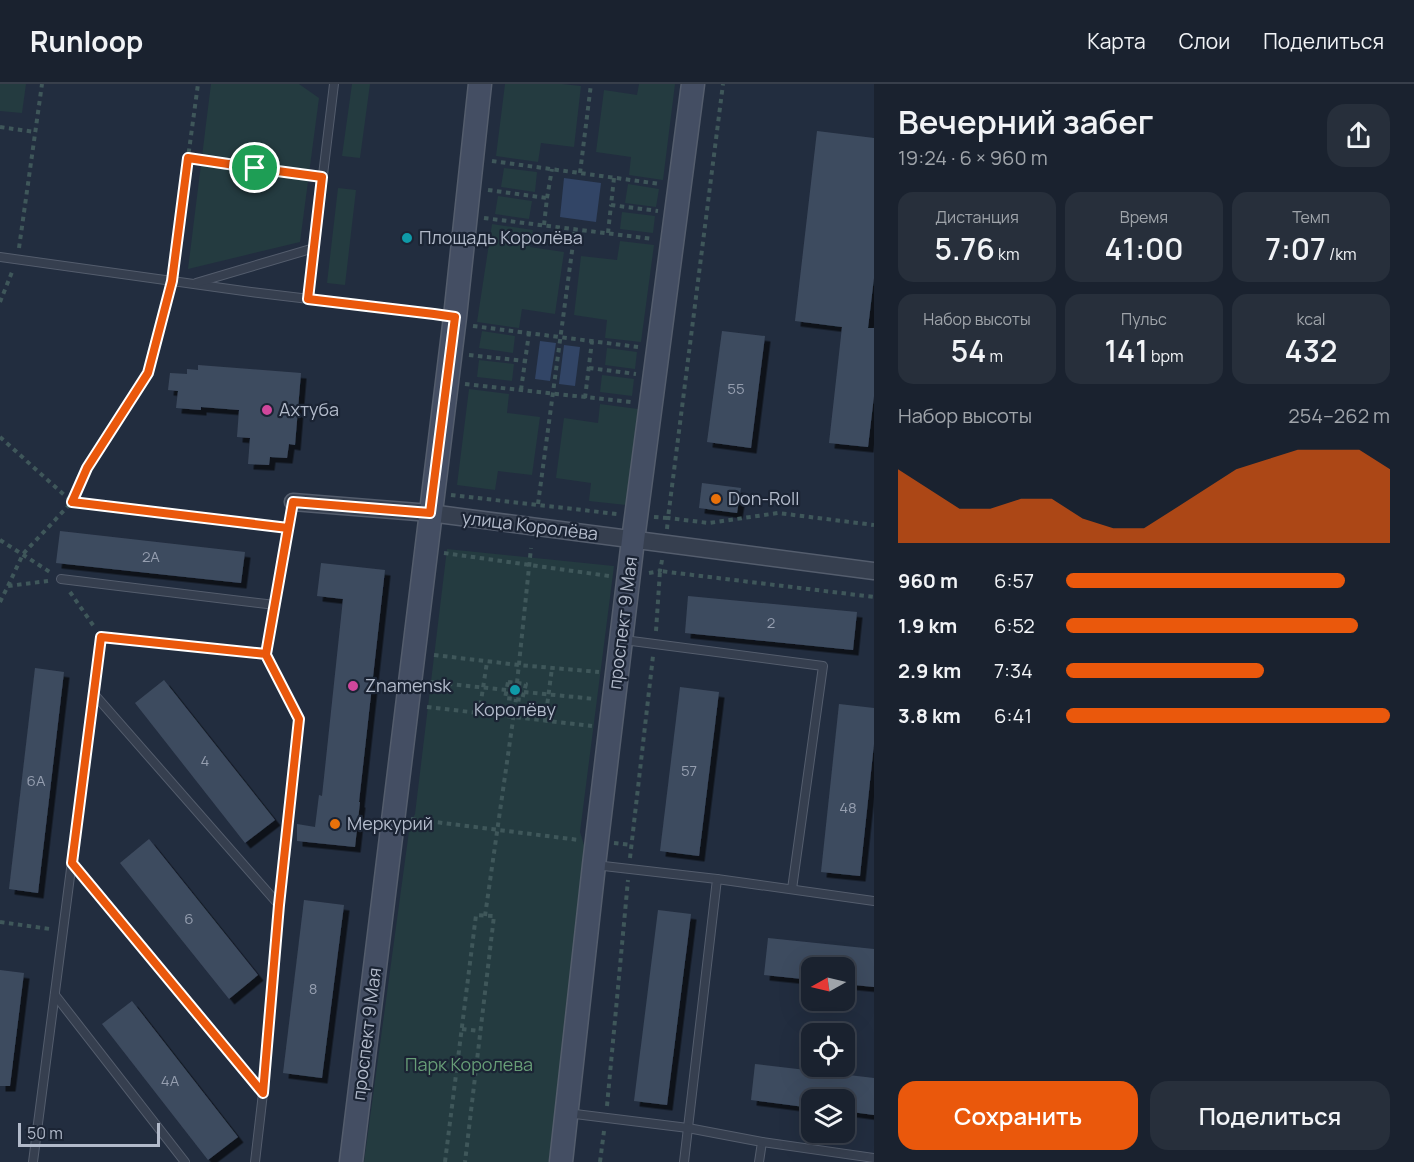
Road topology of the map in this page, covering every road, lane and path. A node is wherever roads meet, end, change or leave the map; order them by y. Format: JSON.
{"nodes":[{"id":1,"x":42,"y":84,"type":"edge"},
{"id":2,"x":198,"y":84,"type":"edge"},
{"id":3,"x":480,"y":84,"type":"edge"},
{"id":4,"x":591,"y":84,"type":"edge"},
{"id":5,"x":693,"y":84,"type":"edge"},
{"id":6,"x":723,"y":84,"type":"edge"},
{"id":7,"x":332,"y":85,"type":"edge"},
{"id":8,"x":0,"y":127,"type":"edge"},
{"id":9,"x":35,"y":132,"type":"junction"},
{"id":10,"x":188,"y":158,"type":"junction"},
{"id":11,"x":491,"y":161,"type":"dead end"},
{"id":12,"x":552,"y":169,"type":"junction"},
{"id":13,"x":580,"y":173,"type":"junction"},
{"id":14,"x":322,"y":177,"type":"junction"},
{"id":15,"x":614,"y":178,"type":"junction"},
{"id":16,"x":668,"y":185,"type":"dead end"},
{"id":17,"x":487,"y":189,"type":"dead end"},
{"id":18,"x":547,"y":198,"type":"junction"},
{"id":19,"x":611,"y":205,"type":"junction"},
{"id":20,"x":665,"y":212,"type":"dead end"},
{"id":21,"x":484,"y":218,"type":"dead end"},
{"id":22,"x":544,"y":225,"type":"junction"},
{"id":23,"x":575,"y":229,"type":"junction"},
{"id":24,"x":608,"y":233,"type":"junction"},
{"id":25,"x":661,"y":240,"type":"dead end"},
{"id":26,"x":314,"y":248,"type":"junction"},
{"id":27,"x":0,"y":257,"type":"edge"},
{"id":28,"x":18,"y":259,"type":"junction"},
{"id":29,"x":172,"y":281,"type":"junction"},
{"id":30,"x":194,"y":284,"type":"junction"},
{"id":31,"x":308,"y":299,"type":"junction"},
{"id":32,"x":0,"y":302,"type":"edge"},
{"id":33,"x":462,"y":321,"type":"junction"},
{"id":34,"x":529,"y":333,"type":"junction"},
{"id":35,"x":560,"y":337,"type":"junction"},
{"id":36,"x":592,"y":341,"type":"junction"},
{"id":37,"x":648,"y":348,"type":"dead end"},
{"id":38,"x":466,"y":355,"type":"dead end"},
{"id":39,"x":525,"y":361,"type":"junction"},
{"id":40,"x":589,"y":368,"type":"junction"},
{"id":41,"x":645,"y":375,"type":"dead end"},
{"id":42,"x":462,"y":383,"type":"dead end"},
{"id":43,"x":521,"y":390,"type":"junction"},
{"id":44,"x":553,"y":394,"type":"junction"},
{"id":45,"x":585,"y":398,"type":"junction"},
{"id":46,"x":641,"y":404,"type":"dead end"},
{"id":47,"x":0,"y":437,"type":"edge"},
{"id":48,"x":448,"y":494,"type":"dead end"},
{"id":49,"x":72,"y":502,"type":"junction"},
{"id":50,"x":293,"y":502,"type":"joint"},
{"id":51,"x":538,"y":504,"type":"junction"},
{"id":52,"x":430,"y":513,"type":"junction"},
{"id":53,"x":623,"y":515,"type":"dead end"},
{"id":54,"x":668,"y":518,"type":"junction"},
{"id":55,"x":874,"y":525,"type":"edge"},
{"id":56,"x":288,"y":528,"type":"junction"},
{"id":57,"x":0,"y":540,"type":"edge"},
{"id":58,"x":633,"y":540,"type":"junction"},
{"id":59,"x":665,"y":544,"type":"junction"},
{"id":60,"x":531,"y":548,"type":"dead end"},
{"id":61,"x":426,"y":549,"type":"junction"},
{"id":62,"x":23,"y":554,"type":"junction"},
{"id":63,"x":530,"y":564,"type":"junction"},
{"id":64,"x":660,"y":571,"type":"junction"},
{"id":65,"x":874,"y":571,"type":"edge"},
{"id":66,"x":620,"y":577,"type":"dead end"},
{"id":67,"x":61,"y":579,"type":"junction"},
{"id":68,"x":8,"y":586,"type":"junction"},
{"id":69,"x":874,"y":597,"type":"edge"},
{"id":70,"x":0,"y":602,"type":"edge"},
{"id":71,"x":275,"y":605,"type":"junction"},
{"id":72,"x":101,"y":637,"type":"junction"},
{"id":73,"x":622,"y":640,"type":"junction"},
{"id":74,"x":655,"y":644,"type":"junction"},
{"id":75,"x":266,"y":654,"type":"junction"},
{"id":76,"x":427,"y":654,"type":"dead end"},
{"id":77,"x":487,"y":662,"type":"junction"},
{"id":78,"x":519,"y":665,"type":"junction"},
{"id":79,"x":552,"y":668,"type":"junction"},
{"id":80,"x":608,"y":672,"type":"dead end"},
{"id":81,"x":423,"y":682,"type":"dead end"},
{"id":82,"x":517,"y":683,"type":"junction"},
{"id":83,"x":484,"y":688,"type":"junction"},
{"id":84,"x":507,"y":690,"type":"junction"},
{"id":85,"x":524,"y":692,"type":"junction"},
{"id":86,"x":94,"y":694,"type":"junction"},
{"id":87,"x":549,"y":694,"type":"junction"},
{"id":88,"x":516,"y":699,"type":"junction"},
{"id":89,"x":604,"y":700,"type":"dead end"},
{"id":90,"x":420,"y":706,"type":"dead end"},
{"id":91,"x":478,"y":714,"type":"junction"},
{"id":92,"x":513,"y":718,"type":"junction"},
{"id":93,"x":545,"y":721,"type":"junction"},
{"id":94,"x":601,"y":727,"type":"dead end"},
{"id":95,"x":406,"y":818,"type":"dead end"},
{"id":96,"x":497,"y":830,"type":"junction"},
{"id":97,"x":587,"y":841,"type":"dead end"},
{"id":98,"x":72,"y":863,"type":"junction"},
{"id":99,"x":594,"y":865,"type":"junction"},
{"id":100,"x":629,"y":869,"type":"junction"},
{"id":101,"x":717,"y":879,"type":"junction"},
{"id":102,"x":792,"y":889,"type":"junction"},
{"id":103,"x":874,"y":901,"type":"edge"},
{"id":104,"x":279,"y":905,"type":"junction"},
{"id":105,"x":485,"y":916,"type":"junction"},
{"id":106,"x":0,"y":922,"type":"edge"},
{"id":107,"x":64,"y":931,"type":"junction"},
{"id":108,"x":55,"y":995,"type":"junction"},
{"id":109,"x":462,"y":1029,"type":"junction"},
{"id":110,"x":480,"y":1031,"type":"junction"},
{"id":111,"x":457,"y":1067,"type":"junction"},
{"id":112,"x":476,"y":1069,"type":"junction"},
{"id":113,"x":263,"y":1093,"type":"junction"},
{"id":114,"x":567,"y":1113,"type":"junction"},
{"id":115,"x":606,"y":1118,"type":"junction"},
{"id":116,"x":688,"y":1128,"type":"junction"},
{"id":117,"x":762,"y":1142,"type":"junction"},
{"id":118,"x":874,"y":1158,"type":"edge"},
{"id":119,"x":33,"y":1162,"type":"edge"},
{"id":120,"x":185,"y":1162,"type":"edge"},
{"id":121,"x":255,"y":1162,"type":"edge"},
{"id":122,"x":351,"y":1162,"type":"edge"},
{"id":123,"x":445,"y":1162,"type":"edge"},
{"id":124,"x":465,"y":1162,"type":"edge"},
{"id":125,"x":561,"y":1162,"type":"edge"},
{"id":126,"x":600,"y":1162,"type":"edge"},
{"id":127,"x":684,"y":1162,"type":"edge"},
{"id":128,"x":759,"y":1162,"type":"edge"}],
"edges":[{"from":1,"to":9,"type":"path"},
{"from":2,"to":10,"type":"path"},
{"from":3,"to":33,"type":"street","name":"проспект 9 Мая"},
{"from":4,"to":13,"type":"path"},
{"from":5,"to":58,"type":"street","name":"проспект 9 Мая"},
{"from":6,"to":54,"type":"path"},
{"from":7,"to":14,"type":"lane"},
{"from":8,"to":9,"type":"path"},
{"from":9,"to":28,"type":"path"},
{"from":10,"to":14,"type":"path"},
{"from":10,"to":29,"type":"path"},
{"from":11,"to":12,"type":"path"},
{"from":12,"to":13,"type":"path"},
{"from":12,"to":18,"type":"path"},
{"from":13,"to":15,"type":"path"},
{"from":14,"to":26,"type":"lane"},
{"from":15,"to":16,"type":"path"},
{"from":15,"to":19,"type":"path"},
{"from":17,"to":18,"type":"path"},
{"from":18,"to":22,"type":"path"},
{"from":19,"to":20,"type":"path"},
{"from":19,"to":24,"type":"path"},
{"from":21,"to":22,"type":"path"},
{"from":22,"to":23,"type":"path"},
{"from":23,"to":24,"type":"path"},
{"from":23,"to":35,"type":"path"},
{"from":24,"to":25,"type":"path"},
{"from":26,"to":30,"type":"lane"},
{"from":26,"to":31,"type":"lane"},
{"from":27,"to":28,"type":"lane"},
{"from":28,"to":29,"type":"lane"},
{"from":28,"to":32,"type":"path"},
{"from":29,"to":30,"type":"lane"},
{"from":29,"to":49,"type":"path"},
{"from":30,"to":31,"type":"lane"},
{"from":31,"to":33,"type":"lane"},
{"from":33,"to":34,"type":"path"},
{"from":33,"to":52,"type":"street","name":"проспект 9 Мая"},
{"from":34,"to":35,"type":"path"},
{"from":34,"to":39,"type":"path"},
{"from":35,"to":36,"type":"path"},
{"from":35,"to":44,"type":"path"},
{"from":36,"to":37,"type":"path"},
{"from":36,"to":40,"type":"path"},
{"from":38,"to":39,"type":"path"},
{"from":39,"to":43,"type":"path"},
{"from":40,"to":41,"type":"path"},
{"from":40,"to":45,"type":"path"},
{"from":42,"to":43,"type":"path"},
{"from":43,"to":44,"type":"path"},
{"from":44,"to":45,"type":"path"},
{"from":44,"to":51,"type":"path"},
{"from":45,"to":46,"type":"path"},
{"from":47,"to":49,"type":"path"},
{"from":48,"to":51,"type":"path"},
{"from":49,"to":56,"type":"path"},
{"from":49,"to":62,"type":"path"},
{"from":50,"to":52,"type":"street","name":"улица Королёва"},
{"from":50,"to":56,"type":"lane"},
{"from":51,"to":53,"type":"path"},
{"from":52,"to":58,"type":"street","name":"улица Королёва"},
{"from":52,"to":61,"type":"street","name":"проспект 9 Мая"},
{"from":54,"to":55,"type":"path"},
{"from":54,"to":59,"type":"path"},
{"from":56,"to":71,"type":"lane"},
{"from":57,"to":62,"type":"path"},
{"from":58,"to":59,"type":"street","name":"улица Королёва"},
{"from":58,"to":73,"type":"street","name":"проспект 9 Мая"},
{"from":59,"to":64,"type":"path"},
{"from":59,"to":65,"type":"street","name":"улица Королёва"},
{"from":60,"to":63,"type":"path"},
{"from":61,"to":63,"type":"path"},
{"from":61,"to":122,"type":"street","name":"проспект 9 Мая"},
{"from":62,"to":67,"type":"path"},
{"from":62,"to":68,"type":"path"},
{"from":63,"to":66,"type":"path"},
{"from":63,"to":78,"type":"path"},
{"from":64,"to":69,"type":"path"},
{"from":64,"to":74,"type":"path"},
{"from":67,"to":68,"type":"path"},
{"from":67,"to":71,"type":"lane"},
{"from":67,"to":72,"type":"path"},
{"from":68,"to":70,"type":"path"},
{"from":71,"to":75,"type":"lane"},
{"from":72,"to":75,"type":"lane"},
{"from":72,"to":86,"type":"lane"},
{"from":73,"to":74,"type":"lane"},
{"from":73,"to":99,"type":"street","name":"проспект 9 Мая"},
{"from":74,"to":100,"type":"path"},
{"from":74,"to":102,"type":"lane"},
{"from":75,"to":104,"type":"lane"},
{"from":76,"to":77,"type":"path"},
{"from":77,"to":78,"type":"path"},
{"from":77,"to":83,"type":"path"},
{"from":78,"to":79,"type":"path"},
{"from":78,"to":82,"type":"path"},
{"from":79,"to":80,"type":"path"},
{"from":79,"to":87,"type":"path"},
{"from":81,"to":83,"type":"path"},
{"from":82,"to":84,"type":"path"},
{"from":82,"to":85,"type":"path"},
{"from":83,"to":84,"type":"path"},
{"from":83,"to":91,"type":"path"},
{"from":84,"to":88,"type":"path"},
{"from":85,"to":87,"type":"path"},
{"from":85,"to":88,"type":"path"},
{"from":86,"to":98,"type":"lane"},
{"from":86,"to":104,"type":"lane"},
{"from":87,"to":89,"type":"path"},
{"from":87,"to":93,"type":"path"},
{"from":88,"to":92,"type":"path"},
{"from":90,"to":91,"type":"path"},
{"from":91,"to":92,"type":"path"},
{"from":92,"to":93,"type":"path"},
{"from":92,"to":96,"type":"path"},
{"from":93,"to":94,"type":"path"},
{"from":95,"to":96,"type":"path"},
{"from":96,"to":97,"type":"path"},
{"from":96,"to":105,"type":"path"},
{"from":98,"to":107,"type":"lane"},
{"from":98,"to":113,"type":"lane"},
{"from":99,"to":100,"type":"lane"},
{"from":99,"to":114,"type":"street","name":"проспект 9 Мая"},
{"from":100,"to":101,"type":"lane"},
{"from":100,"to":115,"type":"path"},
{"from":101,"to":102,"type":"lane"},
{"from":101,"to":116,"type":"lane"},
{"from":102,"to":103,"type":"lane"},
{"from":104,"to":113,"type":"lane"},
{"from":105,"to":109,"type":"path"},
{"from":105,"to":110,"type":"path"},
{"from":106,"to":107,"type":"path"},
{"from":107,"to":108,"type":"lane"},
{"from":108,"to":119,"type":"lane"},
{"from":108,"to":120,"type":"lane"},
{"from":109,"to":110,"type":"path"},
{"from":109,"to":111,"type":"path"},
{"from":110,"to":112,"type":"path"},
{"from":111,"to":112,"type":"path"},
{"from":111,"to":123,"type":"path"},
{"from":112,"to":124,"type":"path"},
{"from":113,"to":121,"type":"lane"},
{"from":114,"to":115,"type":"lane"},
{"from":114,"to":125,"type":"street","name":"проспект 9 Мая"},
{"from":115,"to":116,"type":"lane"},
{"from":115,"to":126,"type":"path"},
{"from":116,"to":117,"type":"lane"},
{"from":116,"to":127,"type":"lane"},
{"from":117,"to":118,"type":"lane"},
{"from":117,"to":128,"type":"lane"}]}
